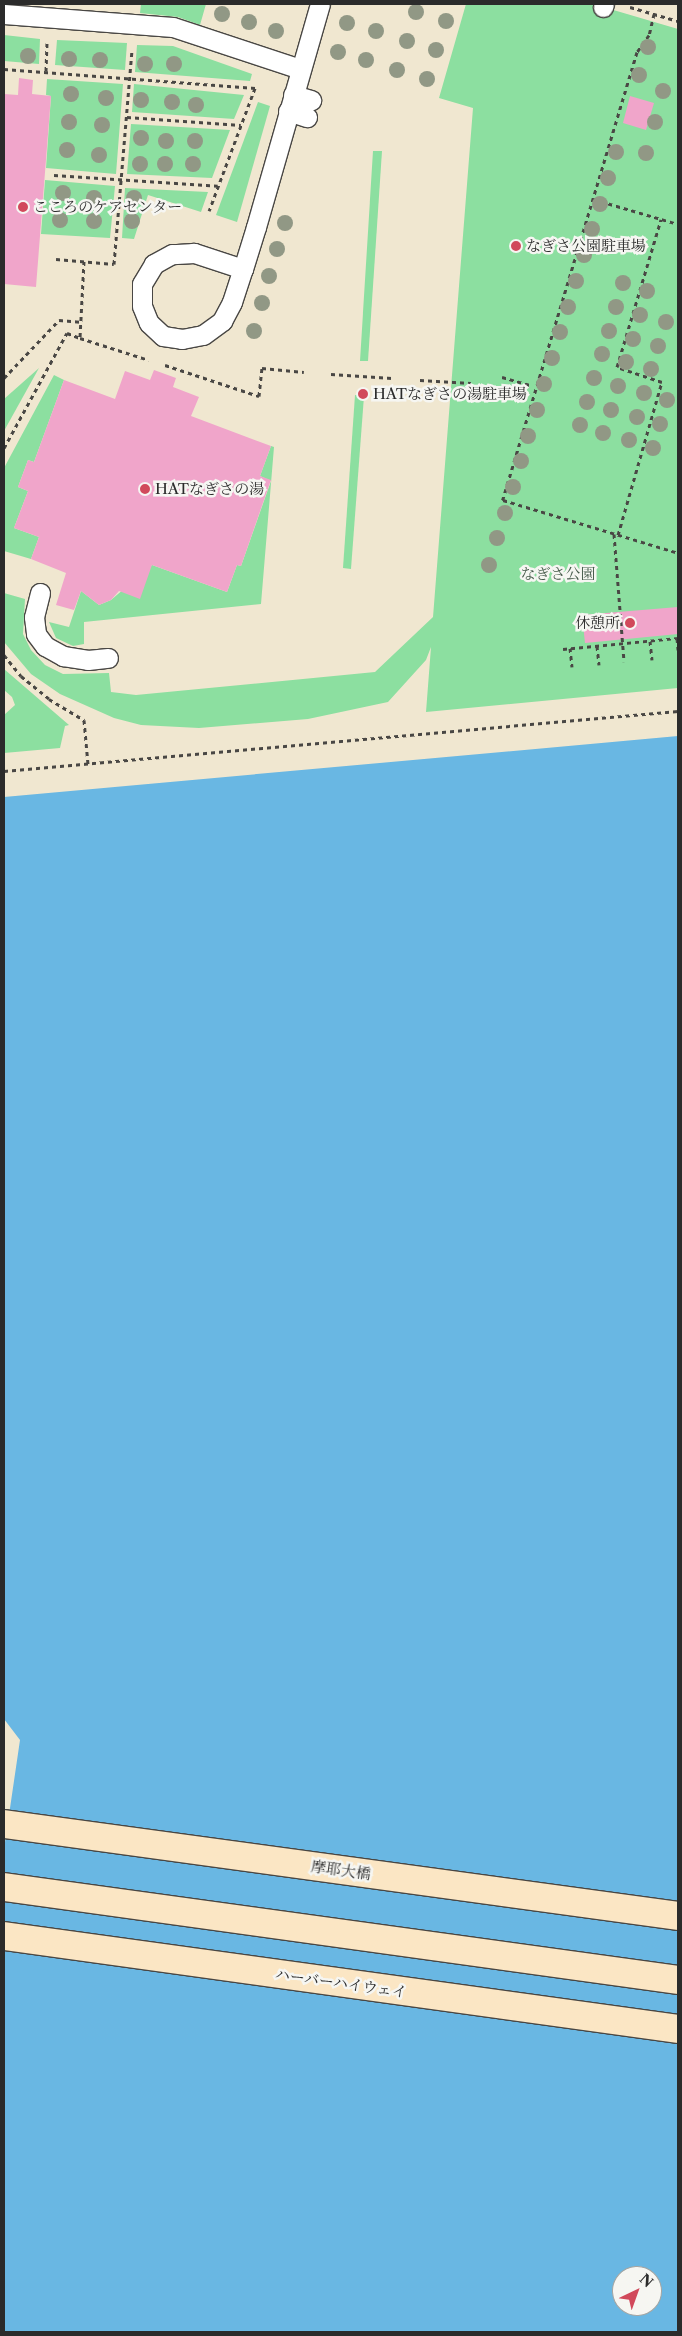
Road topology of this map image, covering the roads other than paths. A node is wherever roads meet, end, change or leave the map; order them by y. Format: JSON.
{"nodes":[{"id":1,"x":320,"y":4,"type":"edge"},
{"id":2,"x":4,"y":14,"type":"edge"},
{"id":3,"x":300,"y":69,"type":"junction"},
{"id":4,"x":290,"y":103,"type":"junction"},
{"id":5,"x":309,"y":108,"type":"dead end"},
{"id":6,"x":243,"y":269,"type":"junction"},
{"id":7,"x":40,"y":593,"type":"dead end"},
{"id":8,"x":108,"y":658,"type":"dead end"},
{"id":9,"x":4,"y":1824,"type":"edge"},
{"id":10,"x":4,"y":1888,"type":"edge"},
{"id":11,"x":678,"y":1916,"type":"edge"},
{"id":12,"x":4,"y":1936,"type":"edge"},
{"id":13,"x":678,"y":1980,"type":"edge"},
{"id":14,"x":678,"y":2029,"type":"edge"}],
"edges":[{"from":1,"to":3,"type":"lane"},
{"from":2,"to":3,"type":"lane"},
{"from":3,"to":4,"type":"lane"},
{"from":4,"to":5,"type":"lane"},
{"from":4,"to":6,"type":"lane"},
{"from":6,"to":6,"type":"lane"},
{"from":7,"to":8,"type":"lane"},
{"from":9,"to":11,"type":"street","name":"摩耶大橋"},
{"from":10,"to":13,"type":"street"},
{"from":12,"to":14,"type":"street","name":"ハーバーハイウェイ"}]}
